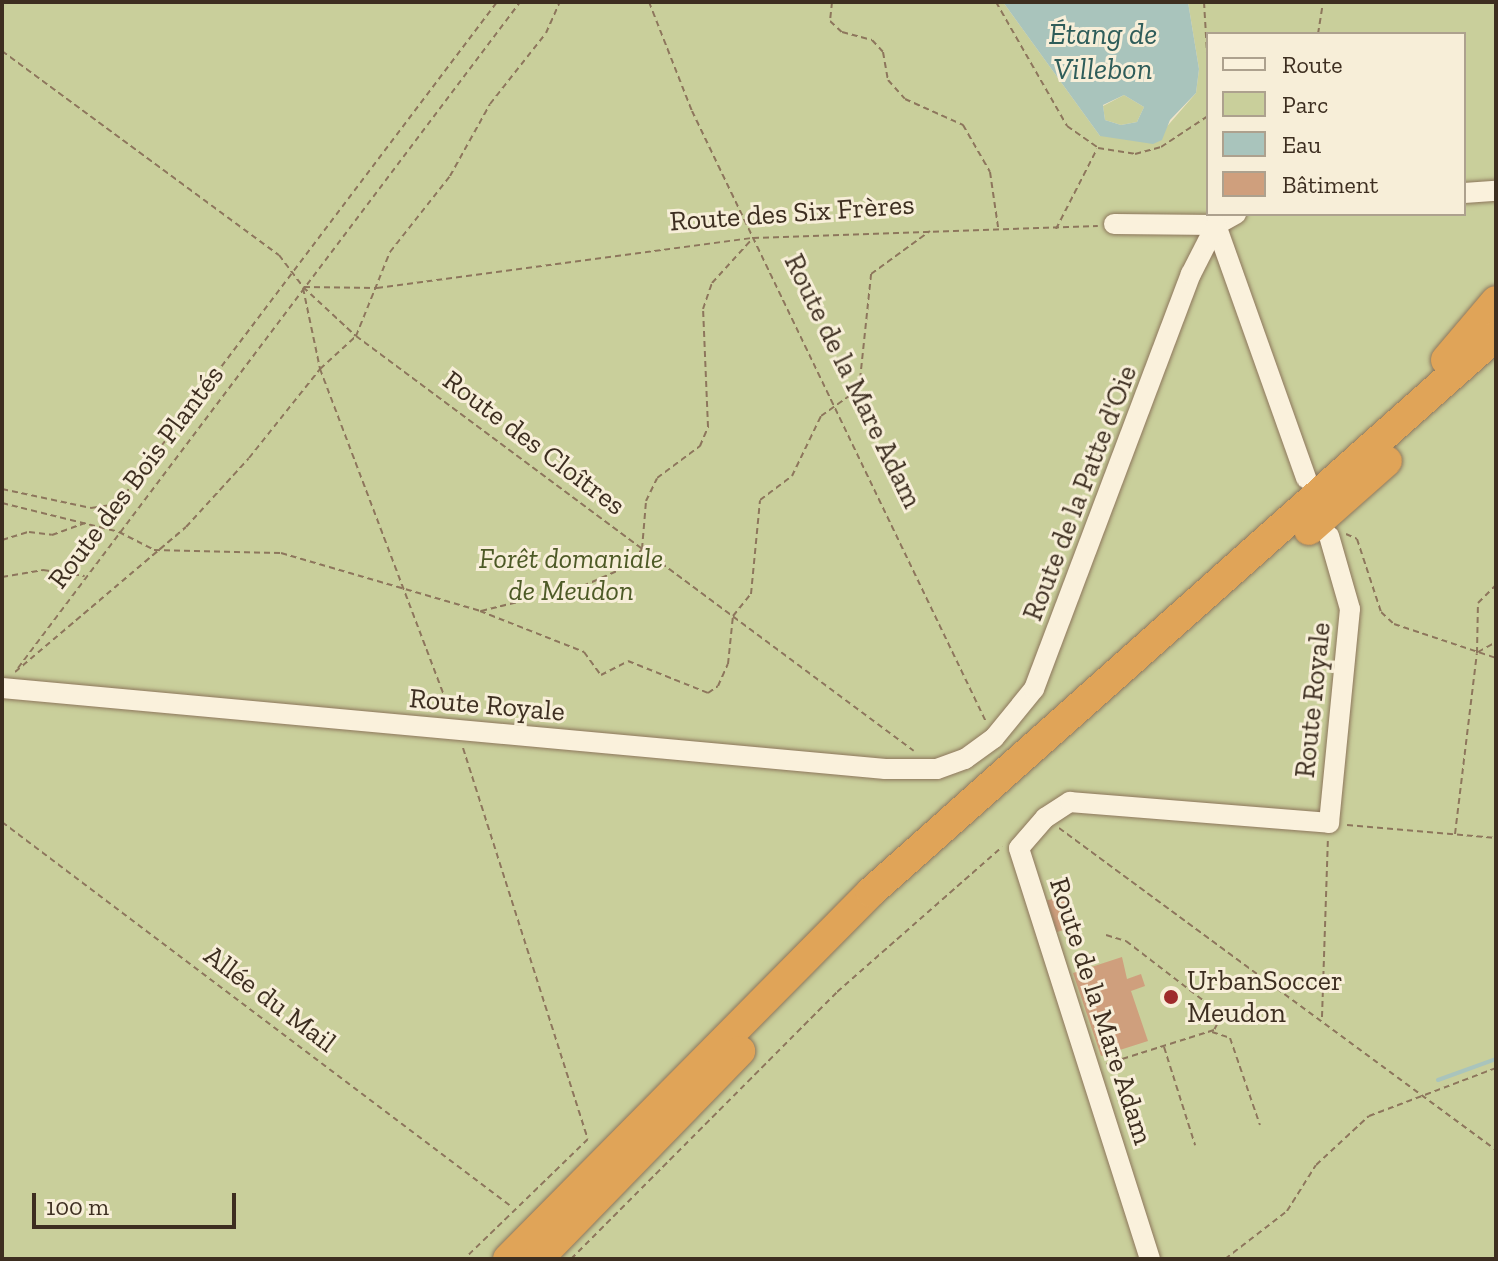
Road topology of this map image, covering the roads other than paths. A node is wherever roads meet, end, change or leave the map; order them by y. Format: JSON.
{"nodes":[{"id":1,"x":1496,"y":191,"type":"edge"},
{"id":2,"x":1466,"y":193,"type":"edge"},
{"id":3,"x":1232,"y":216,"type":"edge"},
{"id":4,"x":1114,"y":224,"type":"road end"},
{"id":5,"x":1216,"y":225,"type":"junction"},
{"id":6,"x":1496,"y":301,"type":"edge"},
{"id":7,"x":1496,"y":336,"type":"edge"},
{"id":8,"x":1496,"y":364,"type":"edge"},
{"id":9,"x":1390,"y":430,"type":"junction"},
{"id":10,"x":1306,"y":478,"type":"dead end"},
{"id":11,"x":1329,"y":536,"type":"road end"},
{"id":12,"x":7,"y":683,"type":"edge"},
{"id":13,"x":965,"y":759,"type":"joint"},
{"id":14,"x":1019,"y":848,"type":"joint"},
{"id":15,"x":508,"y":1259,"type":"edge"},
{"id":16,"x":538,"y":1259,"type":"edge"},
{"id":17,"x":1150,"y":1259,"type":"edge"}],
"edges":[{"from":1,"to":2,"type":"street"},
{"from":3,"to":5,"type":"street"},
{"from":4,"to":5,"type":"street"},
{"from":5,"to":10,"type":"street"},
{"from":5,"to":13,"type":"street","name":"Route de la Patte d'Oie"},
{"from":6,"to":9,"type":"highway"},
{"from":7,"to":9,"type":"highway"},
{"from":8,"to":16,"type":"highway"},
{"from":9,"to":15,"type":"highway"},
{"from":11,"to":14,"type":"street","name":"Route Royale"},
{"from":12,"to":13,"type":"street","name":"Route Royale"},
{"from":14,"to":17,"type":"street","name":"Route de la Mare Adam"}]}
